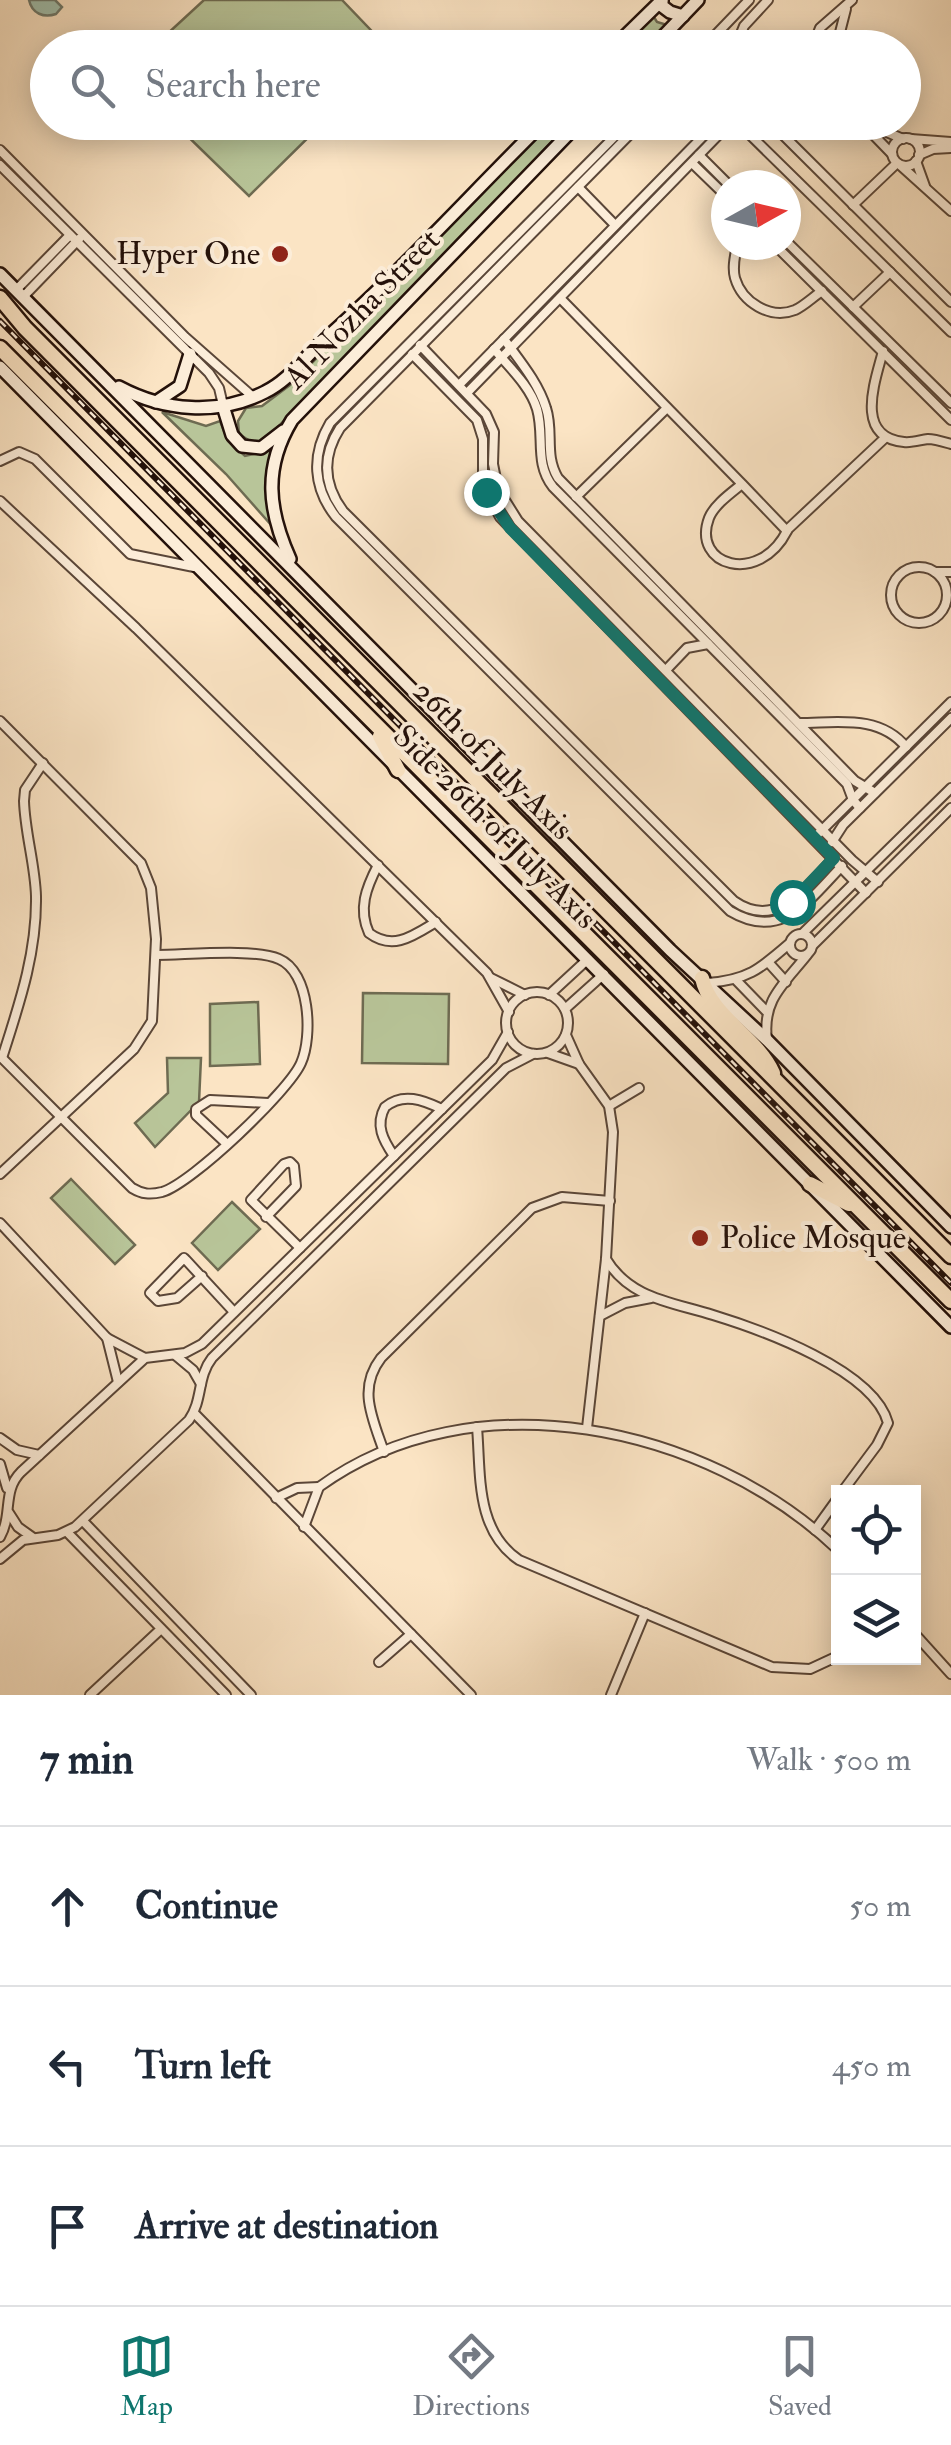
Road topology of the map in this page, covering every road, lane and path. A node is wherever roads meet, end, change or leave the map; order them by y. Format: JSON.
{"nodes":[{"id":1,"x":662,"y":0,"type":"edge"},
{"id":2,"x":698,"y":0,"type":"edge"},
{"id":3,"x":749,"y":0,"type":"edge"},
{"id":4,"x":768,"y":0,"type":"edge"},
{"id":5,"x":850,"y":1,"type":"edge"},
{"id":6,"x":683,"y":16,"type":"junction"},
{"id":7,"x":724,"y":26,"type":"junction"},
{"id":8,"x":631,"y":30,"type":"edge"},
{"id":9,"x":669,"y":30,"type":"edge"},
{"id":10,"x":720,"y":30,"type":"edge"},
{"id":11,"x":731,"y":30,"type":"edge"},
{"id":12,"x":742,"y":30,"type":"edge"},
{"id":13,"x":819,"y":30,"type":"edge"},
{"id":14,"x":841,"y":30,"type":"edge"},
{"id":15,"x":526,"y":140,"type":"edge"},
{"id":16,"x":563,"y":140,"type":"edge"},
{"id":17,"x":612,"y":140,"type":"edge"},
{"id":18,"x":624,"y":140,"type":"edge"},
{"id":19,"x":699,"y":140,"type":"edge"},
{"id":20,"x":716,"y":140,"type":"edge"},
{"id":21,"x":753,"y":140,"type":"edge"},
{"id":22,"x":788,"y":140,"type":"edge"},
{"id":23,"x":878,"y":140,"type":"edge"},
{"id":24,"x":904,"y":140,"type":"edge"},
{"id":25,"x":908,"y":140,"type":"edge"},
{"id":26,"x":914,"y":140,"type":"edge"},
{"id":27,"x":951,"y":145,"type":"edge"},
{"id":28,"x":0,"y":150,"type":"edge"},
{"id":29,"x":917,"y":158,"type":"junction"},
{"id":30,"x":696,"y":159,"type":"junction"},
{"id":31,"x":896,"y":160,"type":"junction"},
{"id":32,"x":0,"y":166,"type":"edge"},
{"id":33,"x":711,"y":171,"type":"edge"},
{"id":34,"x":711,"y":178,"type":"edge"},
{"id":35,"x":925,"y":186,"type":"junction"},
{"id":36,"x":578,"y":187,"type":"junction"},
{"id":37,"x":853,"y":205,"type":"junction"},
{"id":38,"x":951,"y":212,"type":"edge"},
{"id":39,"x":615,"y":225,"type":"junction"},
{"id":40,"x":76,"y":234,"type":"junction"},
{"id":41,"x":801,"y":256,"type":"edge"},
{"id":42,"x":735,"y":260,"type":"edge"},
{"id":43,"x":791,"y":260,"type":"edge"},
{"id":44,"x":890,"y":272,"type":"junction"},
{"id":45,"x":0,"y":274,"type":"edge"},
{"id":46,"x":822,"y":291,"type":"junction"},
{"id":47,"x":20,"y":293,"type":"junction"},
{"id":48,"x":0,"y":298,"type":"edge"},
{"id":49,"x":560,"y":298,"type":"junction"},
{"id":50,"x":143,"y":302,"type":"junction"},
{"id":51,"x":951,"y":302,"type":"edge"},
{"id":52,"x":853,"y":306,"type":"junction"},
{"id":53,"x":951,"y":332,"type":"edge"},
{"id":54,"x":504,"y":338,"type":"junction"},
{"id":55,"x":418,"y":342,"type":"junction"},
{"id":56,"x":405,"y":347,"type":"junction"},
{"id":57,"x":0,"y":348,"type":"edge"},
{"id":58,"x":494,"y":348,"type":"junction"},
{"id":59,"x":511,"y":348,"type":"junction"},
{"id":60,"x":883,"y":351,"type":"junction"},
{"id":61,"x":190,"y":354,"type":"junction"},
{"id":62,"x":413,"y":354,"type":"junction"},
{"id":63,"x":502,"y":358,"type":"junction"},
{"id":64,"x":0,"y":368,"type":"edge"},
{"id":65,"x":107,"y":380,"type":"junction"},
{"id":66,"x":459,"y":385,"type":"junction"},
{"id":67,"x":467,"y":394,"type":"junction"},
{"id":68,"x":254,"y":397,"type":"junction"},
{"id":69,"x":156,"y":402,"type":"junction"},
{"id":70,"x":951,"y":403,"type":"edge"},
{"id":71,"x":223,"y":406,"type":"junction"},
{"id":72,"x":667,"y":408,"type":"junction"},
{"id":73,"x":292,"y":420,"type":"junction"},
{"id":74,"x":951,"y":420,"type":"edge"},
{"id":75,"x":886,"y":437,"type":"junction"},
{"id":76,"x":951,"y":444,"type":"edge"},
{"id":77,"x":0,"y":461,"type":"edge"},
{"id":78,"x":742,"y":484,"type":"junction"},
{"id":79,"x":576,"y":497,"type":"junction"},
{"id":80,"x":0,"y":501,"type":"edge"},
{"id":81,"x":333,"y":505,"type":"junction"},
{"id":82,"x":786,"y":530,"type":"junction"},
{"id":83,"x":198,"y":568,"type":"junction"},
{"id":84,"x":295,"y":569,"type":"junction"},
{"id":85,"x":935,"y":572,"type":"junction"},
{"id":86,"x":951,"y":572,"type":"edge"},
{"id":87,"x":687,"y":622,"type":"junction"},
{"id":88,"x":708,"y":644,"type":"junction"},
{"id":89,"x":687,"y":648,"type":"junction"},
{"id":90,"x":666,"y":670,"type":"junction"},
{"id":91,"x":951,"y":702,"type":"edge"},
{"id":92,"x":0,"y":721,"type":"edge"},
{"id":93,"x":372,"y":722,"type":"junction"},
{"id":94,"x":950,"y":722,"type":"edge"},
{"id":95,"x":798,"y":723,"type":"junction"},
{"id":96,"x":906,"y":747,"type":"junction"},
{"id":97,"x":43,"y":763,"type":"junction"},
{"id":98,"x":398,"y":770,"type":"junction"},
{"id":99,"x":867,"y":786,"type":"junction"},
{"id":100,"x":951,"y":788,"type":"edge"},
{"id":101,"x":875,"y":793,"type":"junction"},
{"id":102,"x":856,"y":804,"type":"junction"},
{"id":103,"x":951,"y":808,"type":"edge"},
{"id":104,"x":824,"y":829,"type":"junction"},
{"id":105,"x":815,"y":837,"type":"junction"},
{"id":106,"x":833,"y":840,"type":"junction"},
{"id":107,"x":826,"y":849,"type":"junction"},
{"id":108,"x":834,"y":858,"type":"junction"},
{"id":109,"x":378,"y":866,"type":"junction"},
{"id":110,"x":842,"y":866,"type":"junction"},
{"id":111,"x":868,"y":872,"type":"junction"},
{"id":112,"x":856,"y":881,"type":"junction"},
{"id":113,"x":878,"y":882,"type":"junction"},
{"id":114,"x":866,"y":893,"type":"junction"},
{"id":115,"x":436,"y":922,"type":"junction"},
{"id":116,"x":802,"y":934,"type":"junction"},
{"id":117,"x":790,"y":943,"type":"junction"},
{"id":118,"x":809,"y":950,"type":"junction"},
{"id":119,"x":157,"y":955,"type":"junction"},
{"id":120,"x":588,"y":959,"type":"junction"},
{"id":121,"x":768,"y":962,"type":"junction"},
{"id":122,"x":604,"y":974,"type":"junction"},
{"id":123,"x":492,"y":978,"type":"junction"},
{"id":124,"x":705,"y":980,"type":"junction"},
{"id":125,"x":736,"y":980,"type":"junction"},
{"id":126,"x":786,"y":982,"type":"junction"},
{"id":127,"x":549,"y":994,"type":"junction"},
{"id":128,"x":525,"y":995,"type":"junction"},
{"id":129,"x":565,"y":1009,"type":"junction"},
{"id":130,"x":509,"y":1012,"type":"junction"},
{"id":131,"x":766,"y":1012,"type":"junction"},
{"id":132,"x":508,"y":1032,"type":"junction"},
{"id":133,"x":566,"y":1035,"type":"junction"},
{"id":134,"x":767,"y":1040,"type":"junction"},
{"id":135,"x":548,"y":1052,"type":"junction"},
{"id":136,"x":532,"y":1054,"type":"junction"},
{"id":137,"x":1,"y":1057,"type":"edge"},
{"id":138,"x":579,"y":1064,"type":"junction"},
{"id":139,"x":776,"y":1083,"type":"junction"},
{"id":140,"x":639,"y":1088,"type":"dead end"},
{"id":141,"x":268,"y":1103,"type":"junction"},
{"id":142,"x":610,"y":1106,"type":"junction"},
{"id":143,"x":442,"y":1109,"type":"junction"},
{"id":144,"x":62,"y":1115,"type":"junction"},
{"id":145,"x":227,"y":1144,"type":"junction"},
{"id":146,"x":394,"y":1156,"type":"junction"},
{"id":147,"x":0,"y":1174,"type":"edge"},
{"id":148,"x":810,"y":1184,"type":"junction"},
{"id":149,"x":610,"y":1201,"type":"junction"},
{"id":150,"x":861,"y":1210,"type":"junction"},
{"id":151,"x":266,"y":1217,"type":"junction"},
{"id":152,"x":0,"y":1222,"type":"edge"},
{"id":153,"x":951,"y":1227,"type":"edge"},
{"id":154,"x":300,"y":1248,"type":"junction"},
{"id":155,"x":951,"y":1256,"type":"edge"},
{"id":156,"x":606,"y":1258,"type":"junction"},
{"id":157,"x":202,"y":1276,"type":"junction"},
{"id":158,"x":652,"y":1298,"type":"junction"},
{"id":159,"x":951,"y":1300,"type":"edge"},
{"id":160,"x":234,"y":1312,"type":"junction"},
{"id":161,"x":600,"y":1316,"type":"junction"},
{"id":162,"x":951,"y":1326,"type":"edge"},
{"id":163,"x":108,"y":1338,"type":"junction"},
{"id":164,"x":174,"y":1354,"type":"junction"},
{"id":165,"x":145,"y":1358,"type":"junction"},
{"id":166,"x":118,"y":1382,"type":"junction"},
{"id":167,"x":201,"y":1384,"type":"junction"},
{"id":168,"x":194,"y":1414,"type":"junction"},
{"id":169,"x":477,"y":1428,"type":"junction"},
{"id":170,"x":586,"y":1428,"type":"junction"},
{"id":171,"x":0,"y":1438,"type":"edge"},
{"id":172,"x":384,"y":1452,"type":"junction"},
{"id":173,"x":38,"y":1454,"type":"junction"},
{"id":174,"x":0,"y":1464,"type":"edge"},
{"id":175,"x":847,"y":1485,"type":"edge"},
{"id":176,"x":319,"y":1487,"type":"junction"},
{"id":177,"x":8,"y":1494,"type":"junction"},
{"id":178,"x":276,"y":1498,"type":"junction"},
{"id":179,"x":831,"y":1508,"type":"edge"},
{"id":180,"x":9,"y":1513,"type":"junction"},
{"id":181,"x":83,"y":1521,"type":"junction"},
{"id":182,"x":304,"y":1526,"type":"junction"},
{"id":183,"x":815,"y":1530,"type":"junction"},
{"id":184,"x":66,"y":1532,"type":"junction"},
{"id":185,"x":32,"y":1536,"type":"junction"},
{"id":186,"x":0,"y":1539,"type":"edge"},
{"id":187,"x":831,"y":1544,"type":"edge"},
{"id":188,"x":8,"y":1552,"type":"junction"},
{"id":189,"x":0,"y":1559,"type":"edge"},
{"id":190,"x":646,"y":1613,"type":"junction"},
{"id":191,"x":161,"y":1629,"type":"junction"},
{"id":192,"x":411,"y":1634,"type":"junction"},
{"id":193,"x":921,"y":1641,"type":"edge"},
{"id":194,"x":831,"y":1659,"type":"edge"},
{"id":195,"x":379,"y":1662,"type":"dead end"},
{"id":196,"x":951,"y":1674,"type":"edge"},
{"id":197,"x":90,"y":1695,"type":"edge"},
{"id":198,"x":226,"y":1695,"type":"edge"},
{"id":199,"x":251,"y":1695,"type":"edge"},
{"id":200,"x":471,"y":1695,"type":"edge"},
{"id":201,"x":610,"y":1695,"type":"edge"}],
"edges":[{"from":1,"to":6,"type":"main road"},
{"from":1,"to":8,"type":"main road"},
{"from":2,"to":6,"type":"main road"},
{"from":3,"to":7,"type":"street"},
{"from":4,"to":12,"type":"street"},
{"from":5,"to":13,"type":"street"},
{"from":5,"to":14,"type":"street"},
{"from":6,"to":9,"type":"main road"},
{"from":7,"to":10,"type":"street"},
{"from":7,"to":11,"type":"street"},
{"from":15,"to":68,"type":"main road","name":"Al Nozha Street"},
{"from":16,"to":73,"type":"main road","name":"Al Nozha Street"},
{"from":17,"to":55,"type":"street"},
{"from":18,"to":36,"type":"street"},
{"from":19,"to":39,"type":"street"},
{"from":20,"to":30,"type":"street"},
{"from":21,"to":44,"type":"street"},
{"from":22,"to":37,"type":"street"},
{"from":23,"to":31,"type":"street"},
{"from":24,"to":31,"type":"street"},
{"from":25,"to":29,"type":"street"},
{"from":26,"to":27,"type":"street"},
{"from":27,"to":29,"type":"street"},
{"from":28,"to":40,"type":"street"},
{"from":29,"to":31,"type":"street"},
{"from":29,"to":35,"type":"street"},
{"from":30,"to":33,"type":"street"},
{"from":30,"to":34,"type":"street"},
{"from":30,"to":49,"type":"street"},
{"from":31,"to":35,"type":"street"},
{"from":31,"to":37,"type":"street"},
{"from":32,"to":40,"type":"street"},
{"from":35,"to":38,"type":"street"},
{"from":36,"to":39,"type":"street"},
{"from":36,"to":55,"type":"street"},
{"from":37,"to":51,"type":"street"},
{"from":39,"to":54,"type":"street"},
{"from":40,"to":47,"type":"street"},
{"from":40,"to":50,"type":"street"},
{"from":41,"to":52,"type":"street"},
{"from":42,"to":46,"type":"street"},
{"from":43,"to":46,"type":"street"},
{"from":44,"to":52,"type":"street"},
{"from":44,"to":53,"type":"street"},
{"from":45,"to":47,"type":"main road","name":"Side 26th of July Axis"},
{"from":46,"to":60,"type":"street"},
{"from":47,"to":65,"type":"main road","name":"Side 26th of July Axis"},
{"from":48,"to":139,"type":"highway","name":"26th of July Axis"},
{"from":49,"to":59,"type":"street"},
{"from":49,"to":72,"type":"street"},
{"from":50,"to":61,"type":"street"},
{"from":50,"to":68,"type":"street"},
{"from":52,"to":70,"type":"street"},
{"from":54,"to":58,"type":"street"},
{"from":54,"to":59,"type":"street"},
{"from":55,"to":56,"type":"street"},
{"from":55,"to":62,"type":"street"},
{"from":55,"to":66,"type":"street"},
{"from":56,"to":62,"type":"street"},
{"from":56,"to":81,"type":"street"},
{"from":57,"to":93,"type":"highway","name":"26th of July Axis"},
{"from":58,"to":63,"type":"street"},
{"from":58,"to":66,"type":"street"},
{"from":59,"to":63,"type":"street"},
{"from":59,"to":79,"type":"street"},
{"from":60,"to":74,"type":"street"},
{"from":60,"to":75,"type":"street"},
{"from":61,"to":69,"type":"main road"},
{"from":61,"to":71,"type":"street"},
{"from":62,"to":81,"type":"street"},
{"from":62,"to":105,"type":"street"},
{"from":63,"to":67,"type":"street"},
{"from":63,"to":87,"type":"street"},
{"from":64,"to":83,"type":"main road","name":"Side 26th of July Axis"},
{"from":65,"to":69,"type":"main road","name":"Al Nozha Street"},
{"from":65,"to":84,"type":"main road","name":"Side 26th of July Axis"},
{"from":66,"to":67,"type":"street"},
{"from":67,"to":90,"type":"street"},
{"from":68,"to":71,"type":"main road","name":"Al Nozha Street"},
{"from":69,"to":71,"type":"main road","name":"Al Nozha Street"},
{"from":71,"to":73,"type":"main road"},
{"from":72,"to":78,"type":"street"},
{"from":72,"to":79,"type":"street"},
{"from":73,"to":84,"type":"main road","name":"Al Nozha Street"},
{"from":75,"to":76,"type":"street"},
{"from":75,"to":82,"type":"street"},
{"from":77,"to":83,"type":"street"},
{"from":78,"to":82,"type":"street"},
{"from":78,"to":82,"type":"street"},
{"from":79,"to":95,"type":"street"},
{"from":80,"to":109,"type":"street"},
{"from":81,"to":108,"type":"street"},
{"from":81,"to":110,"type":"street"},
{"from":83,"to":98,"type":"main road","name":"Side 26th of July Axis"},
{"from":84,"to":124,"type":"main road","name":"Side 26th of July Axis"},
{"from":85,"to":85,"type":"street"},
{"from":85,"to":86,"type":"street"},
{"from":87,"to":88,"type":"street"},
{"from":87,"to":89,"type":"street"},
{"from":88,"to":89,"type":"street"},
{"from":88,"to":102,"type":"street"},
{"from":89,"to":90,"type":"street"},
{"from":90,"to":104,"type":"street"},
{"from":91,"to":96,"type":"street"},
{"from":92,"to":97,"type":"street"},
{"from":93,"to":98,"type":"highway"},
{"from":93,"to":150,"type":"highway","name":"26th of July Axis"},
{"from":94,"to":101,"type":"street"},
{"from":95,"to":96,"type":"street"},
{"from":95,"to":99,"type":"street"},
{"from":96,"to":99,"type":"street"},
{"from":97,"to":119,"type":"street"},
{"from":97,"to":137,"type":"street"},
{"from":98,"to":120,"type":"main road","name":"Side 26th of July Axis"},
{"from":99,"to":101,"type":"street"},
{"from":99,"to":102,"type":"street"},
{"from":100,"to":111,"type":"street"},
{"from":101,"to":102,"type":"street"},
{"from":102,"to":104,"type":"street"},
{"from":102,"to":106,"type":"street"},
{"from":103,"to":113,"type":"street"},
{"from":104,"to":105,"type":"street"},
{"from":104,"to":106,"type":"street"},
{"from":105,"to":107,"type":"street"},
{"from":106,"to":107,"type":"street"},
{"from":106,"to":111,"type":"street"},
{"from":107,"to":108,"type":"street"},
{"from":108,"to":110,"type":"street"},
{"from":109,"to":115,"type":"street"},
{"from":109,"to":115,"type":"street"},
{"from":110,"to":112,"type":"street"},
{"from":111,"to":112,"type":"street"},
{"from":111,"to":113,"type":"street"},
{"from":112,"to":114,"type":"street"},
{"from":112,"to":116,"type":"street"},
{"from":113,"to":114,"type":"street"},
{"from":114,"to":118,"type":"street"},
{"from":115,"to":123,"type":"street"},
{"from":116,"to":117,"type":"street"},
{"from":116,"to":118,"type":"street"},
{"from":117,"to":118,"type":"street"},
{"from":117,"to":121,"type":"street"},
{"from":118,"to":126,"type":"street"},
{"from":119,"to":141,"type":"street"},
{"from":119,"to":144,"type":"street"},
{"from":120,"to":122,"type":"main road","name":"Side 26th of July Axis"},
{"from":120,"to":127,"type":"street"},
{"from":121,"to":125,"type":"street"},
{"from":121,"to":126,"type":"street"},
{"from":122,"to":129,"type":"street"},
{"from":122,"to":148,"type":"main road","name":"Side 26th of July Axis"},
{"from":123,"to":128,"type":"street"},
{"from":123,"to":130,"type":"street"},
{"from":124,"to":125,"type":"street"},
{"from":124,"to":134,"type":"main road","name":"Side 26th of July Axis"},
{"from":124,"to":139,"type":"highway"},
{"from":125,"to":131,"type":"street"},
{"from":126,"to":131,"type":"street"},
{"from":127,"to":128,"type":"street"},
{"from":127,"to":129,"type":"street"},
{"from":128,"to":130,"type":"street"},
{"from":129,"to":133,"type":"street"},
{"from":130,"to":132,"type":"street"},
{"from":131,"to":134,"type":"street"},
{"from":132,"to":136,"type":"street"},
{"from":132,"to":143,"type":"street"},
{"from":133,"to":135,"type":"street"},
{"from":133,"to":138,"type":"street"},
{"from":134,"to":153,"type":"main road","name":"Side 26th of July Axis"},
{"from":135,"to":136,"type":"street"},
{"from":135,"to":138,"type":"street"},
{"from":136,"to":167,"type":"street"},
{"from":137,"to":144,"type":"street"},
{"from":138,"to":142,"type":"street"},
{"from":139,"to":155,"type":"highway","name":"26th of July Axis"},
{"from":140,"to":142,"type":"street"},
{"from":141,"to":145,"type":"street"},
{"from":141,"to":145,"type":"street"},
{"from":142,"to":149,"type":"street"},
{"from":143,"to":146,"type":"street"},
{"from":143,"to":146,"type":"street"},
{"from":144,"to":145,"type":"street"},
{"from":144,"to":147,"type":"street"},
{"from":146,"to":154,"type":"street"},
{"from":148,"to":150,"type":"highway"},
{"from":148,"to":162,"type":"main road","name":"Side 26th of July Axis"},
{"from":149,"to":156,"type":"street"},
{"from":149,"to":172,"type":"street"},
{"from":150,"to":159,"type":"highway","name":"26th of July Axis"},
{"from":151,"to":151,"type":"street"},
{"from":151,"to":154,"type":"street"},
{"from":152,"to":163,"type":"street"},
{"from":154,"to":160,"type":"street"},
{"from":156,"to":158,"type":"street"},
{"from":156,"to":161,"type":"street"},
{"from":157,"to":157,"type":"street"},
{"from":157,"to":160,"type":"street"},
{"from":158,"to":161,"type":"street"},
{"from":158,"to":175,"type":"street"},
{"from":160,"to":164,"type":"street"},
{"from":161,"to":170,"type":"street"},
{"from":163,"to":165,"type":"street"},
{"from":163,"to":166,"type":"street"},
{"from":164,"to":165,"type":"street"},
{"from":164,"to":167,"type":"street"},
{"from":165,"to":166,"type":"street"},
{"from":166,"to":173,"type":"street"},
{"from":167,"to":168,"type":"street"},
{"from":168,"to":178,"type":"street"},
{"from":168,"to":181,"type":"street"},
{"from":169,"to":170,"type":"street"},
{"from":169,"to":172,"type":"street"},
{"from":169,"to":190,"type":"street"},
{"from":170,"to":183,"type":"street"},
{"from":171,"to":173,"type":"street"},
{"from":172,"to":176,"type":"street"},
{"from":173,"to":177,"type":"street"},
{"from":174,"to":177,"type":"street"},
{"from":176,"to":178,"type":"street"},
{"from":176,"to":182,"type":"street"},
{"from":177,"to":180,"type":"street"},
{"from":178,"to":182,"type":"street"},
{"from":179,"to":183,"type":"street"},
{"from":180,"to":185,"type":"street"},
{"from":180,"to":186,"type":"street"},
{"from":181,"to":184,"type":"street"},
{"from":181,"to":199,"type":"street"},
{"from":182,"to":192,"type":"street"},
{"from":183,"to":187,"type":"street"},
{"from":184,"to":185,"type":"street"},
{"from":184,"to":191,"type":"street"},
{"from":185,"to":188,"type":"street"},
{"from":186,"to":188,"type":"street"},
{"from":188,"to":189,"type":"street"},
{"from":190,"to":194,"type":"street"},
{"from":190,"to":201,"type":"street"},
{"from":191,"to":197,"type":"street"},
{"from":191,"to":198,"type":"street"},
{"from":192,"to":195,"type":"street"},
{"from":192,"to":200,"type":"street"},
{"from":193,"to":196,"type":"street"}]}
